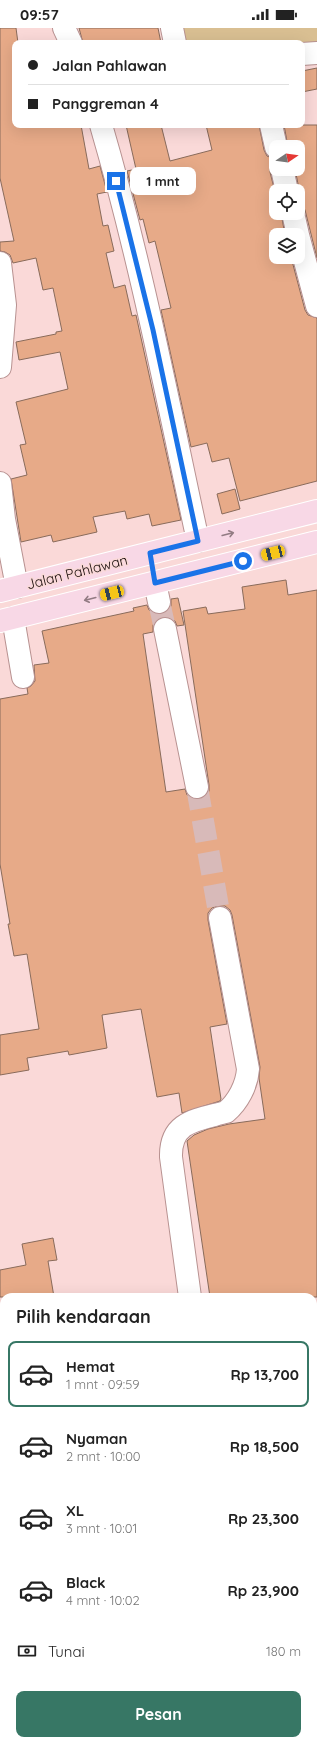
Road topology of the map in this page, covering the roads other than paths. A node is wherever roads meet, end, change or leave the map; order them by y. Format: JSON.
{"nodes":[{"id":1,"x":64,"y":28,"type":"edge"},
{"id":2,"x":172,"y":28,"type":"edge"},
{"id":3,"x":70,"y":40,"type":"edge"},
{"id":4,"x":174,"y":40,"type":"edge"},
{"id":5,"x":317,"y":53,"type":"edge"},
{"id":6,"x":305,"y":54,"type":"edge"},
{"id":7,"x":102,"y":128,"type":"edge"},
{"id":8,"x":272,"y":128,"type":"edge"},
{"id":9,"x":274,"y":140,"type":"edge"},
{"id":10,"x":305,"y":246,"type":"edge"},
{"id":11,"x":0,"y":263,"type":"edge"},
{"id":12,"x":317,"y":306,"type":"edge"},
{"id":13,"x":2,"y":329,"type":"edge"},
{"id":14,"x":0,"y":367,"type":"edge"},
{"id":15,"x":0,"y":483,"type":"edge"},
{"id":16,"x":317,"y":511,"type":"edge"},
{"id":17,"x":198,"y":541,"type":"junction"},
{"id":18,"x":317,"y":542,"type":"edge"},
{"id":19,"x":150,"y":553,"type":"junction"},
{"id":20,"x":8,"y":589,"type":"edge"},
{"id":21,"x":157,"y":592,"type":"junction"},
{"id":22,"x":6,"y":619,"type":"edge"},
{"id":23,"x":165,"y":629,"type":"tunnel mouth"},
{"id":24,"x":22,"y":677,"type":"dead end"},
{"id":25,"x":197,"y":787,"type":"tunnel mouth"},
{"id":26,"x":220,"y":918,"type":"tunnel mouth"},
{"id":27,"x":189,"y":1293,"type":"edge"}],
"edges":[{"from":1,"to":3,"type":"street"},
{"from":2,"to":4,"type":"street"},
{"from":5,"to":6,"type":"street"},
{"from":7,"to":17,"type":"street"},
{"from":8,"to":9,"type":"street"},
{"from":10,"to":12,"type":"street"},
{"from":11,"to":13,"type":"street"},
{"from":13,"to":14,"type":"street"},
{"from":15,"to":20,"type":"street"},
{"from":17,"to":16,"type":"main road","name":"Jalan Pahlawan","one_way":true},
{"from":17,"to":19,"type":"main road","name":"Jalan Pahlawan"},
{"from":18,"to":21,"type":"main road","name":"Jalan Pahlawan"},
{"from":19,"to":20,"type":"main road","name":"Jalan Pahlawan"},
{"from":19,"to":21,"type":"main road"},
{"from":21,"to":22,"type":"main road","name":"Jalan Pahlawan","one_way":true},
{"from":22,"to":24,"type":"street"},
{"from":23,"to":25,"type":"street"},
{"from":26,"to":27,"type":"street"}]}
